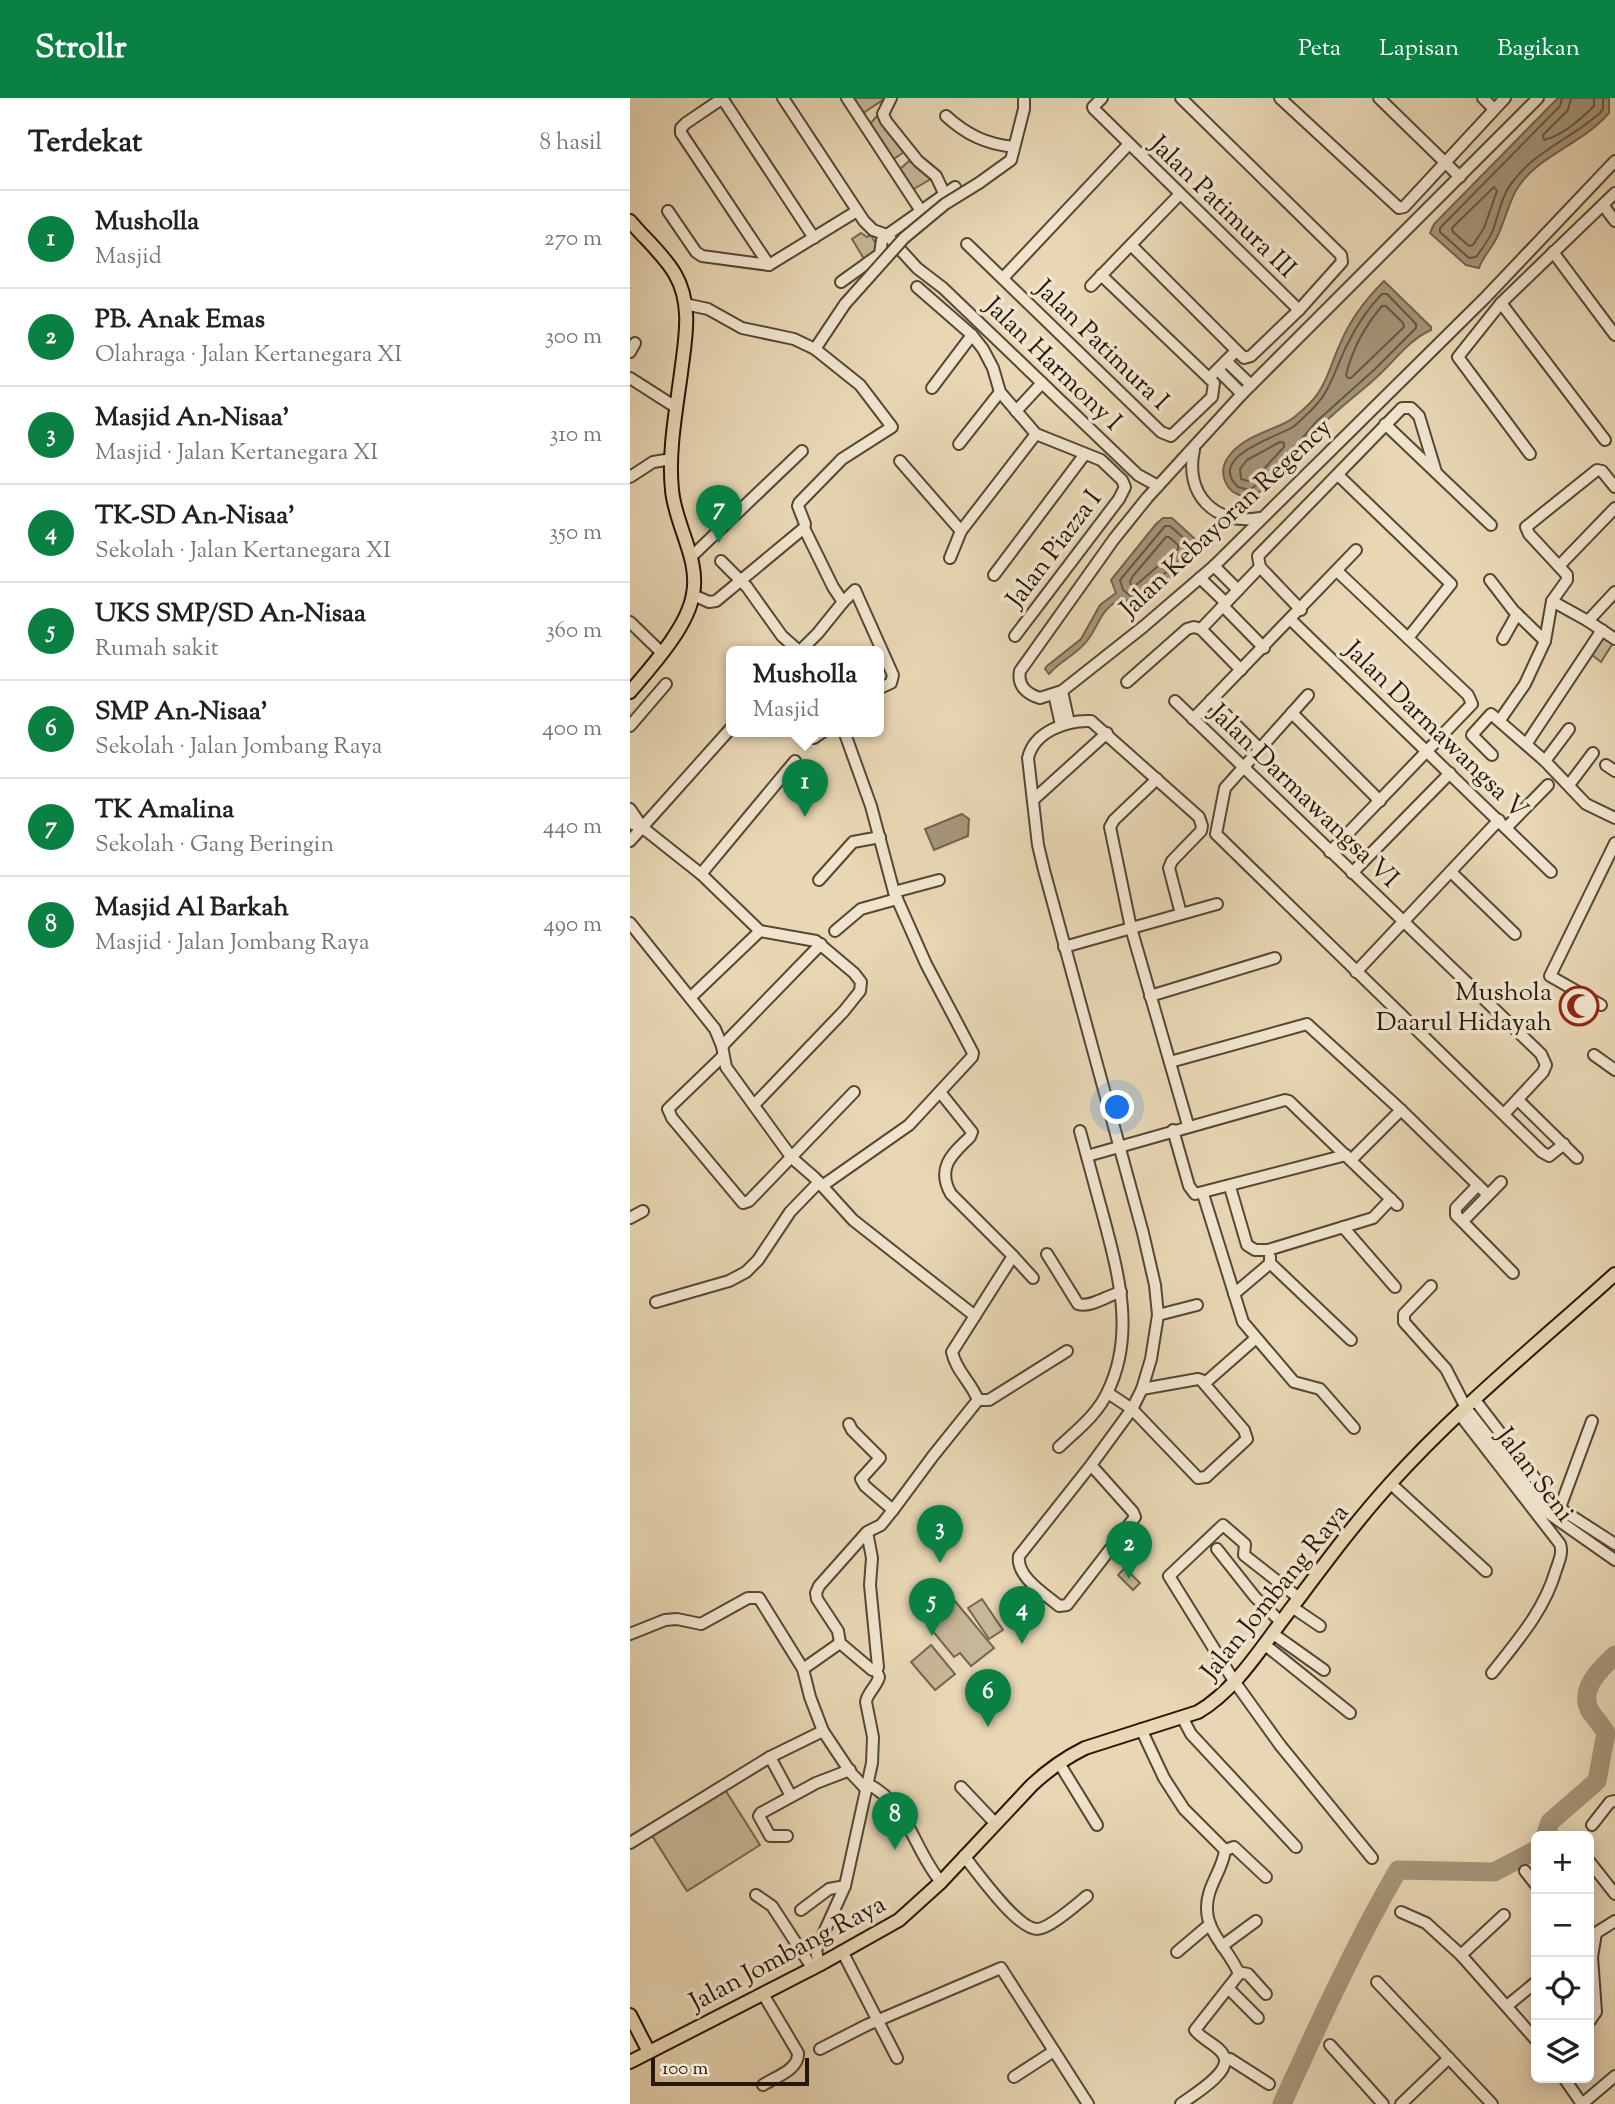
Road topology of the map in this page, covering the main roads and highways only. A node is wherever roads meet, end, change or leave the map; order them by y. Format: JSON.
{"nodes":[{"id":1,"x":630,"y":221,"type":"edge"},
{"id":2,"x":630,"y":692,"type":"edge"},
{"id":3,"x":1615,"y":1275,"type":"edge"},
{"id":4,"x":630,"y":2015,"type":"edge"},
{"id":5,"x":649,"y":2052,"type":"junction"},
{"id":6,"x":630,"y":2062,"type":"edge"}],
"edges":[{"from":1,"to":2,"type":"main road"},
{"from":3,"to":5,"type":"main road","name":"Jalan Jombang Raya"},
{"from":4,"to":5,"type":"main road"},
{"from":5,"to":6,"type":"main road","name":"Jalan Jombang Raya"}]}
